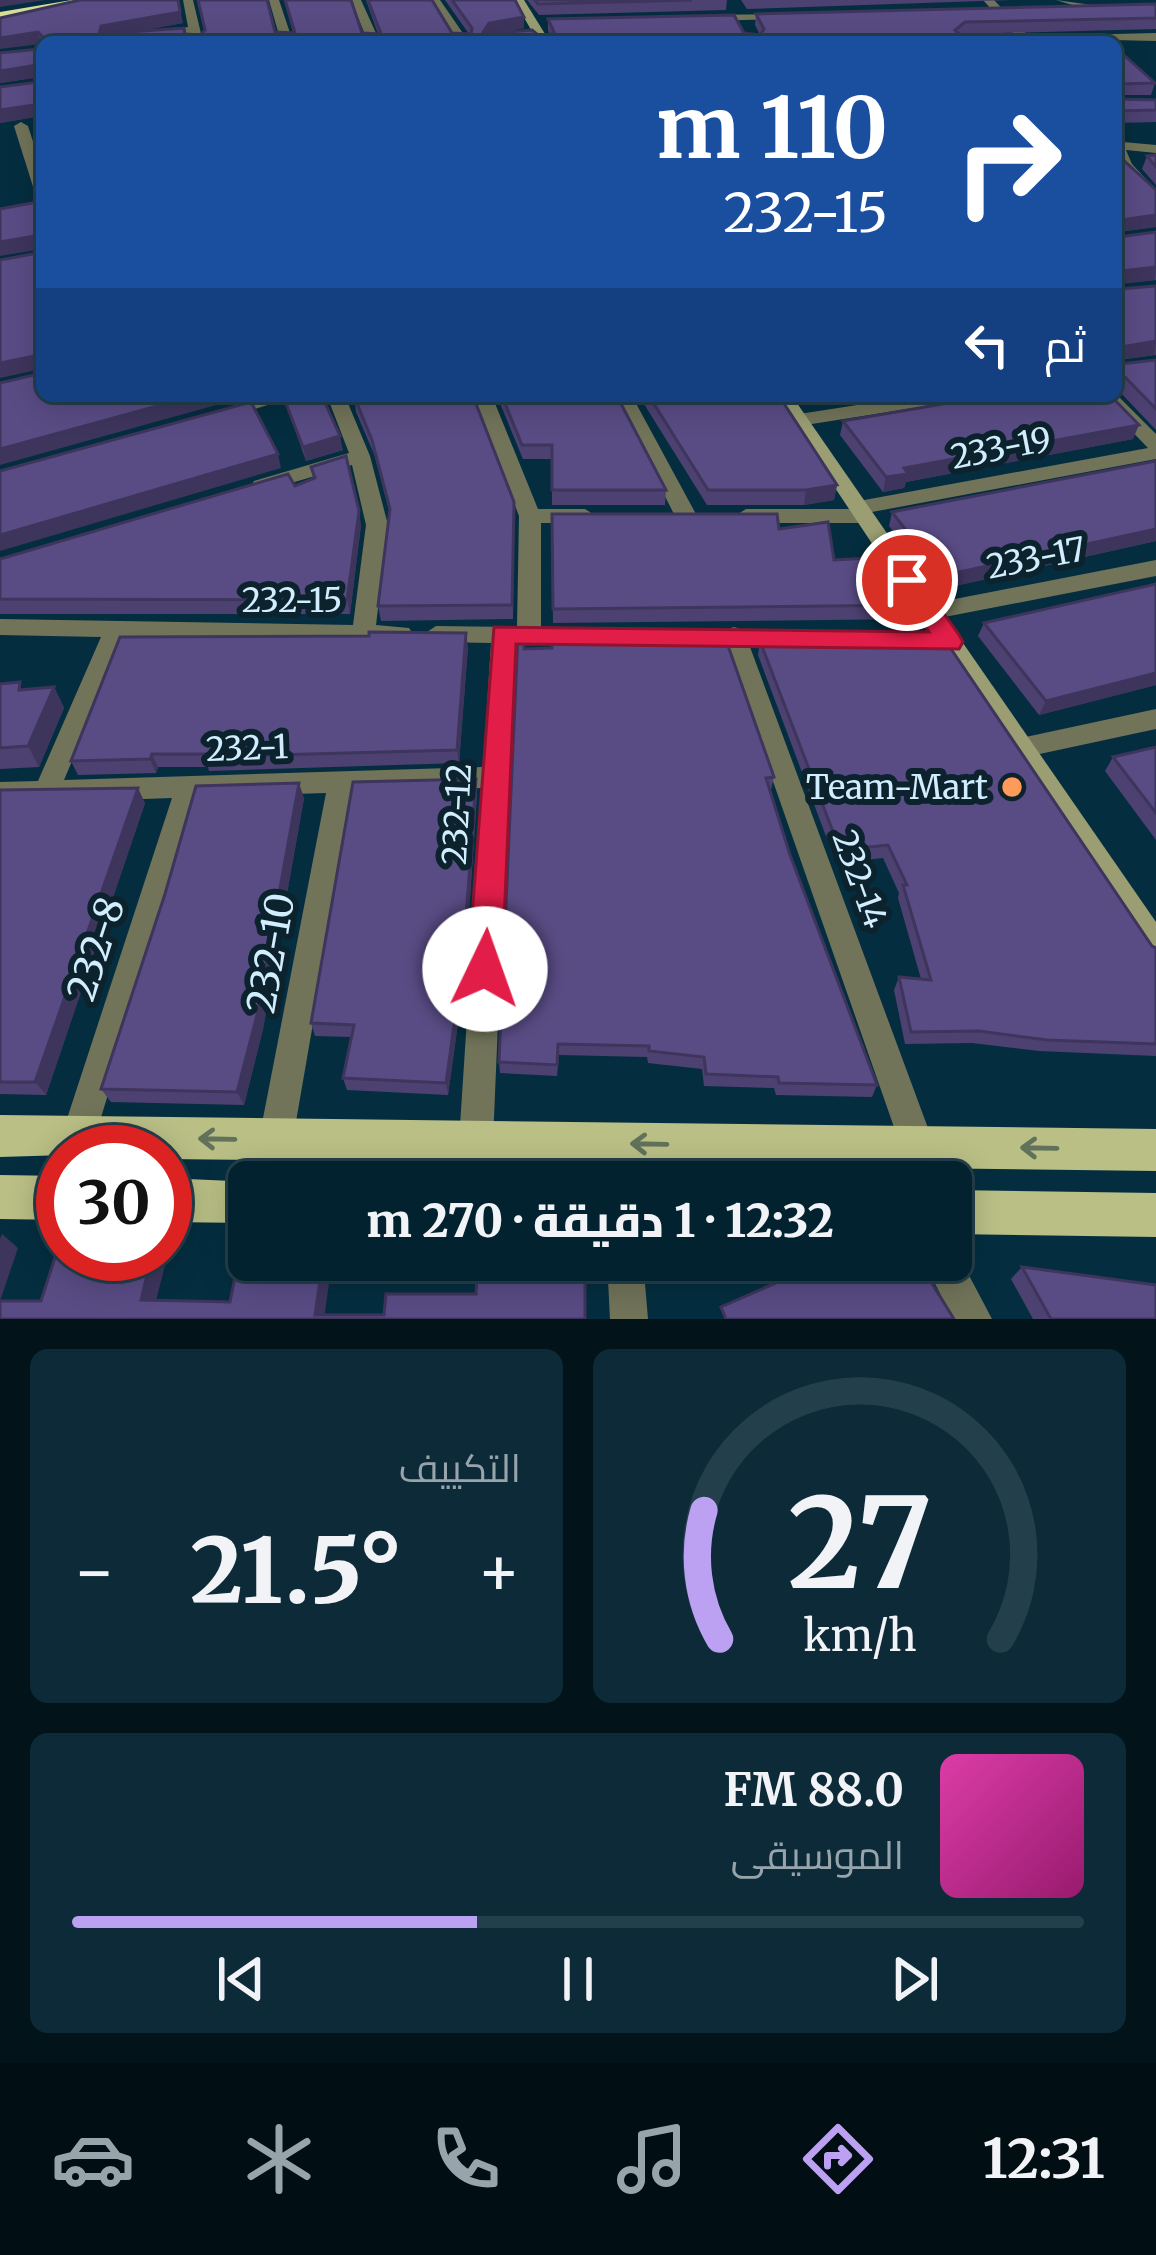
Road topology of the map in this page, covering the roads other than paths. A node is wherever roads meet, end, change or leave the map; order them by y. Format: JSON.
{"nodes":[{"id":1,"x":28,"y":0,"type":"edge"},
{"id":2,"x":188,"y":0,"type":"edge"},
{"id":3,"x":274,"y":0,"type":"edge"},
{"id":4,"x":356,"y":0,"type":"edge"},
{"id":5,"x":435,"y":0,"type":"edge"},
{"id":6,"x":519,"y":0,"type":"edge"},
{"id":7,"x":731,"y":0,"type":"edge"},
{"id":8,"x":1061,"y":0,"type":"edge"},
{"id":9,"x":92,"y":1,"type":"edge"},
{"id":10,"x":56,"y":3,"type":"edge"},
{"id":11,"x":0,"y":5,"type":"edge"},
{"id":12,"x":993,"y":5,"type":"edge"},
{"id":13,"x":1092,"y":8,"type":"junction"},
{"id":14,"x":1021,"y":10,"type":"edge"},
{"id":15,"x":1045,"y":10,"type":"edge"},
{"id":16,"x":1156,"y":10,"type":"edge"},
{"id":17,"x":974,"y":11,"type":"edge"},
{"id":18,"x":810,"y":16,"type":"edge"},
{"id":19,"x":0,"y":17,"type":"edge"},
{"id":20,"x":693,"y":19,"type":"edge"},
{"id":21,"x":554,"y":23,"type":"edge"},
{"id":22,"x":743,"y":24,"type":"junction"},
{"id":23,"x":538,"y":33,"type":"edge"},
{"id":24,"x":196,"y":36,"type":"edge"},
{"id":25,"x":285,"y":36,"type":"edge"},
{"id":26,"x":371,"y":36,"type":"edge"},
{"id":27,"x":459,"y":36,"type":"edge"},
{"id":28,"x":1022,"y":36,"type":"edge"},
{"id":29,"x":1156,"y":37,"type":"edge"},
{"id":30,"x":1122,"y":39,"type":"edge"},
{"id":31,"x":36,"y":124,"type":"edge"},
{"id":32,"x":21,"y":126,"type":"junction"},
{"id":33,"x":0,"y":130,"type":"edge"},
{"id":34,"x":1122,"y":145,"type":"edge"},
{"id":35,"x":1155,"y":150,"type":"edge"},
{"id":36,"x":1122,"y":157,"type":"edge"},
{"id":37,"x":36,"y":174,"type":"edge"},
{"id":38,"x":1153,"y":194,"type":"edge"},
{"id":39,"x":36,"y":207,"type":"edge"},
{"id":40,"x":21,"y":210,"type":"edge"},
{"id":41,"x":257,"y":402,"type":"edge"},
{"id":42,"x":338,"y":402,"type":"edge"},
{"id":43,"x":485,"y":402,"type":"edge"},
{"id":44,"x":627,"y":402,"type":"edge"},
{"id":45,"x":787,"y":402,"type":"edge"},
{"id":46,"x":915,"y":402,"type":"edge"},
{"id":47,"x":1113,"y":402,"type":"edge"},
{"id":48,"x":201,"y":419,"type":"edge"},
{"id":49,"x":799,"y":421,"type":"junction"},
{"id":50,"x":1156,"y":448,"type":"edge"},
{"id":51,"x":360,"y":457,"type":"junction"},
{"id":52,"x":235,"y":494,"type":"edge"},
{"id":53,"x":862,"y":512,"type":"junction"},
{"id":54,"x":530,"y":516,"type":"junction"},
{"id":55,"x":619,"y":516,"type":"edge"},
{"id":56,"x":1156,"y":568,"type":"edge"},
{"id":57,"x":928,"y":612,"type":"junction"},
{"id":58,"x":0,"y":628,"type":"edge"},
{"id":59,"x":115,"y":632,"type":"junction"},
{"id":60,"x":363,"y":634,"type":"junction"},
{"id":61,"x":516,"y":634,"type":"junction"},
{"id":62,"x":734,"y":635,"type":"junction"},
{"id":63,"x":950,"y":642,"type":"junction"},
{"id":64,"x":1156,"y":719,"type":"edge"},
{"id":65,"x":1022,"y":748,"type":"junction"},
{"id":66,"x":495,"y":777,"type":"junction"},
{"id":67,"x":342,"y":781,"type":"junction"},
{"id":68,"x":189,"y":786,"type":"junction"},
{"id":69,"x":47,"y":790,"type":"junction"},
{"id":70,"x":0,"y":793,"type":"edge"},
{"id":71,"x":1156,"y":947,"type":"edge"},
{"id":72,"x":82,"y":1125,"type":"edge"},
{"id":73,"x":0,"y":1136,"type":"edge"},
{"id":74,"x":36,"y":1136,"type":"edge"},
{"id":75,"x":192,"y":1138,"type":"edge"},
{"id":76,"x":276,"y":1139,"type":"junction"},
{"id":77,"x":476,"y":1142,"type":"junction"},
{"id":78,"x":918,"y":1147,"type":"junction"},
{"id":79,"x":1156,"y":1150,"type":"edge"},
{"id":80,"x":0,"y":1197,"type":"edge"},
{"id":81,"x":36,"y":1198,"type":"edge"},
{"id":82,"x":192,"y":1200,"type":"edge"},
{"id":83,"x":228,"y":1201,"type":"edge"},
{"id":84,"x":972,"y":1212,"type":"edge"},
{"id":85,"x":1156,"y":1215,"type":"edge"},
{"id":86,"x":626,"y":1281,"type":"edge"},
{"id":87,"x":952,"y":1281,"type":"edge"},
{"id":88,"x":629,"y":1319,"type":"edge"},
{"id":89,"x":973,"y":1319,"type":"edge"}],
"edges":[{"from":1,"to":11,"type":"highway"},
{"from":2,"to":24,"type":"street"},
{"from":3,"to":25,"type":"street"},
{"from":4,"to":26,"type":"street"},
{"from":5,"to":27,"type":"street"},
{"from":6,"to":23,"type":"main road"},
{"from":7,"to":22,"type":"street"},
{"from":8,"to":13,"type":"street"},
{"from":9,"to":10,"type":"highway"},
{"from":10,"to":19,"type":"highway"},
{"from":12,"to":14,"type":"street"},
{"from":12,"to":17,"type":"street"},
{"from":12,"to":28,"type":"street"},
{"from":13,"to":15,"type":"street"},
{"from":13,"to":16,"type":"street"},
{"from":18,"to":22,"type":"street"},
{"from":20,"to":22,"type":"street"},
{"from":21,"to":23,"type":"street"},
{"from":29,"to":30,"type":"street"},
{"from":31,"to":32,"type":"street"},
{"from":32,"to":33,"type":"street"},
{"from":32,"to":37,"type":"street"},
{"from":34,"to":35,"type":"street"},
{"from":36,"to":38,"type":"street"},
{"from":39,"to":40,"type":"street"},
{"from":41,"to":48,"type":"street"},
{"from":42,"to":51,"type":"street"},
{"from":43,"to":54,"type":"street"},
{"from":44,"to":53,"type":"street","name":"233-19"},
{"from":45,"to":49,"type":"main road"},
{"from":46,"to":49,"type":"street"},
{"from":47,"to":50,"type":"street"},
{"from":49,"to":53,"type":"main road"},
{"from":50,"to":53,"type":"street","name":"233-19"},
{"from":51,"to":52,"type":"street"},
{"from":51,"to":60,"type":"street"},
{"from":53,"to":57,"type":"main road"},
{"from":54,"to":55,"type":"street"},
{"from":54,"to":61,"type":"street","name":"232-12"},
{"from":56,"to":57,"type":"street","name":"233-17"},
{"from":57,"to":63,"type":"main road"},
{"from":58,"to":59,"type":"street","name":"232-15"},
{"from":59,"to":60,"type":"street","name":"232-15"},
{"from":59,"to":69,"type":"street"},
{"from":60,"to":61,"type":"street","name":"232-15"},
{"from":61,"to":62,"type":"street","name":"232-15"},
{"from":61,"to":66,"type":"street","name":"232-12"},
{"from":62,"to":63,"type":"street","name":"232-15"},
{"from":62,"to":78,"type":"street","name":"232-14"},
{"from":63,"to":65,"type":"main road"},
{"from":64,"to":65,"type":"street"},
{"from":65,"to":71,"type":"main road"},
{"from":66,"to":67,"type":"street","name":"232-1"},
{"from":66,"to":77,"type":"street","name":"232-12"},
{"from":67,"to":68,"type":"street","name":"232-1"},
{"from":67,"to":76,"type":"street","name":"232-10"},
{"from":68,"to":69,"type":"street","name":"232-1"},
{"from":68,"to":72,"type":"street","name":"232-8"},
{"from":69,"to":70,"type":"street","name":"232-1"},
{"from":73,"to":74,"type":"main road"},
{"from":76,"to":75,"type":"main road","one_way":true},
{"from":76,"to":77,"type":"main road"},
{"from":78,"to":77,"type":"main road","one_way":true},
{"from":79,"to":78,"type":"main road","one_way":true},
{"from":80,"to":81,"type":"main road"},
{"from":82,"to":83,"type":"main road"},
{"from":84,"to":85,"type":"main road"},
{"from":86,"to":88,"type":"street"},
{"from":87,"to":89,"type":"street"}]}
